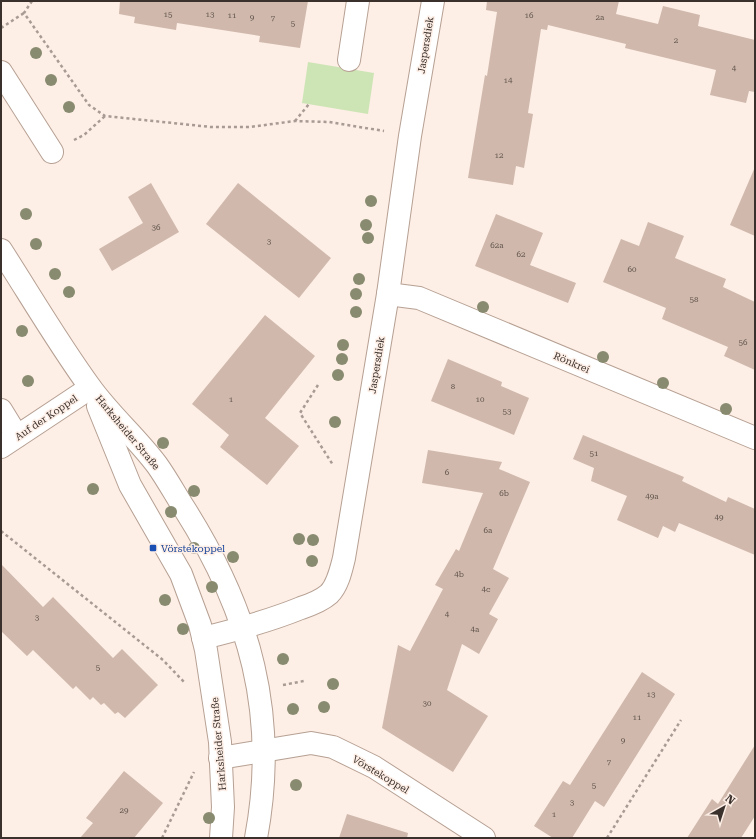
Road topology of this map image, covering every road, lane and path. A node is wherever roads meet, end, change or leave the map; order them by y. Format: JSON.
{"nodes":[{"id":1,"x":32,"y":1,"type":"edge"},
{"id":2,"x":358,"y":1,"type":"edge"},
{"id":3,"x":433,"y":1,"type":"edge"},
{"id":4,"x":24,"y":13,"type":"junction"},
{"id":5,"x":1,"y":28,"type":"edge"},
{"id":6,"x":349,"y":60,"type":"dead end"},
{"id":7,"x":1,"y":72,"type":"edge"},
{"id":8,"x":309,"y":104,"type":"dead end"},
{"id":9,"x":105,"y":116,"type":"junction"},
{"id":10,"x":295,"y":121,"type":"junction"},
{"id":11,"x":410,"y":136,"type":"junction"},
{"id":12,"x":52,"y":152,"type":"joint"},
{"id":13,"x":1,"y":250,"type":"edge"},
{"id":14,"x":388,"y":294,"type":"junction"},
{"id":15,"x":318,"y":385,"type":"dead end"},
{"id":16,"x":90,"y":388,"type":"junction"},
{"id":17,"x":1,"y":410,"type":"edge"},
{"id":18,"x":755,"y":438,"type":"edge"},
{"id":19,"x":9,"y":442,"type":"edge"},
{"id":20,"x":354,"y":497,"type":"junction"},
{"id":21,"x":1,"y":531,"type":"edge"},
{"id":22,"x":242,"y":628,"type":"junction"},
{"id":23,"x":203,"y":638,"type":"junction"},
{"id":24,"x":187,"y":687,"type":"dead end"},
{"id":25,"x":681,"y":720,"type":"dead end"},
{"id":26,"x":265,"y":752,"type":"junction"},
{"id":27,"x":220,"y":758,"type":"junction"},
{"id":28,"x":195,"y":771,"type":"dead end"},
{"id":29,"x":162,"y":838,"type":"edge"},
{"id":30,"x":221,"y":838,"type":"edge"},
{"id":31,"x":256,"y":838,"type":"edge"},
{"id":32,"x":484,"y":838,"type":"edge"},
{"id":33,"x":607,"y":838,"type":"edge"}],
"edges":[{"from":1,"to":4,"type":"path"},
{"from":2,"to":6,"type":"street"},
{"from":3,"to":11,"type":"street","name":"Jaspersdiek"},
{"from":4,"to":5,"type":"path"},
{"from":4,"to":9,"type":"path"},
{"from":7,"to":12,"type":"street"},
{"from":8,"to":10,"type":"path"},
{"from":9,"to":10,"type":"path"},
{"from":9,"to":12,"type":"path"},
{"from":10,"to":11,"type":"path"},
{"from":11,"to":14,"type":"street","name":"Jaspersdiek"},
{"from":13,"to":16,"type":"street","name":"Harksheider Straße"},
{"from":14,"to":18,"type":"street","name":"Rönkrei"},
{"from":14,"to":20,"type":"street","name":"Jaspersdiek"},
{"from":15,"to":20,"type":"path"},
{"from":16,"to":19,"type":"street","name":"Auf der Koppel"},
{"from":16,"to":22,"type":"street","name":"Harksheider Straße"},
{"from":16,"to":23,"type":"street","name":"Harksheider Straße"},
{"from":17,"to":19,"type":"street"},
{"from":20,"to":22,"type":"street","name":"Jaspersdiek"},
{"from":21,"to":24,"type":"path"},
{"from":22,"to":23,"type":"street","name":"Jaspersdiek"},
{"from":22,"to":26,"type":"street","name":"Harksheider Straße"},
{"from":23,"to":27,"type":"street","name":"Harksheider Straße"},
{"from":25,"to":33,"type":"path"},
{"from":26,"to":27,"type":"street","name":"Vörstekoppel"},
{"from":26,"to":31,"type":"street","name":"Harksheider Straße"},
{"from":26,"to":32,"type":"street","name":"Vörstekoppel"},
{"from":27,"to":30,"type":"street","name":"Harksheider Straße"},
{"from":28,"to":29,"type":"path"}]}
